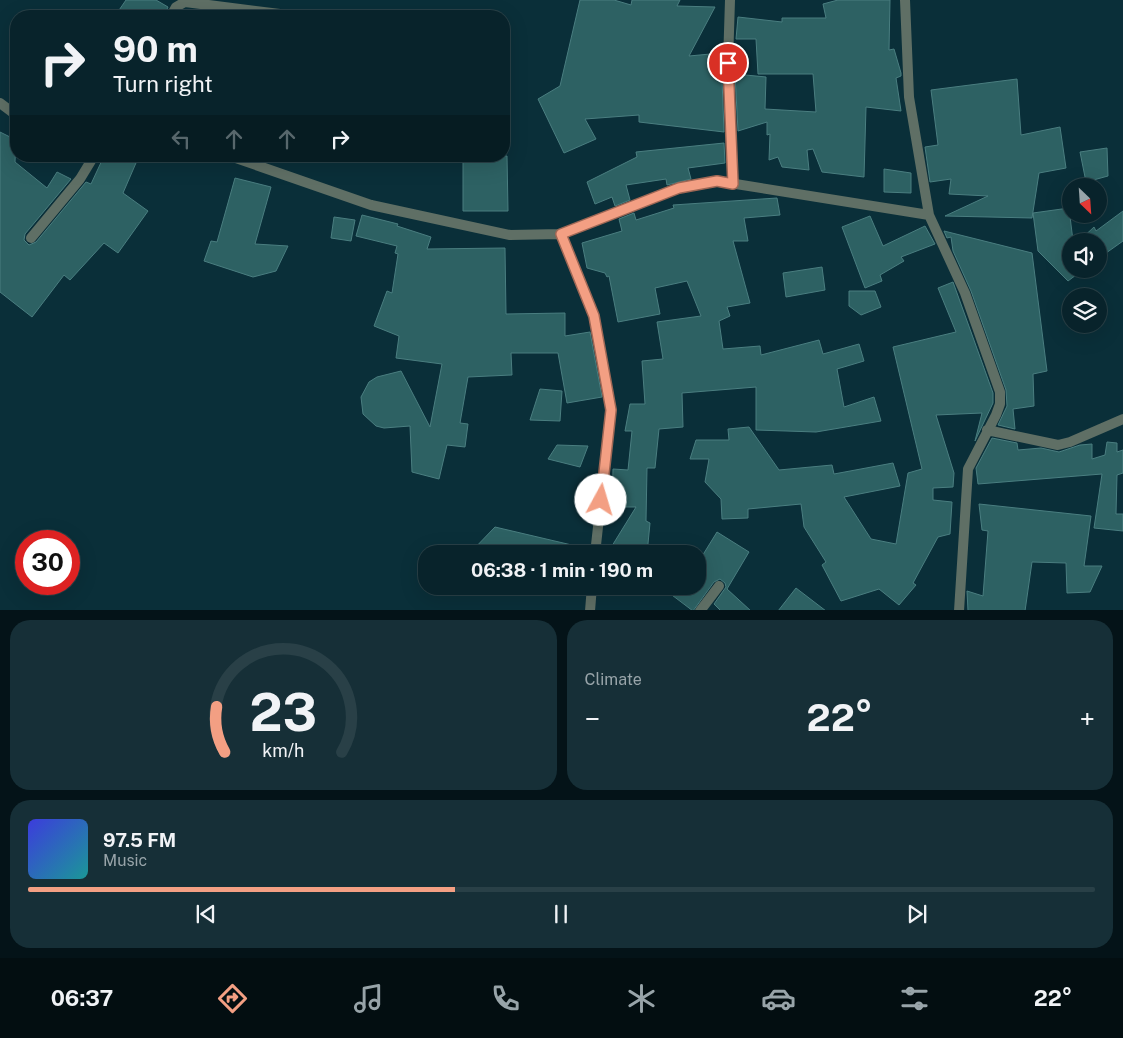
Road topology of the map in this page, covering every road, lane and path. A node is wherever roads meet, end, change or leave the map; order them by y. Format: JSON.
{"nodes":[{"id":1,"x":730,"y":0,"type":"edge"},
{"id":2,"x":905,"y":0,"type":"edge"},
{"id":3,"x":174,"y":10,"type":"edge"},
{"id":4,"x":248,"y":10,"type":"edge"},
{"id":5,"x":0,"y":102,"type":"edge"},
{"id":6,"x":10,"y":110,"type":"edge"},
{"id":7,"x":90,"y":162,"type":"edge"},
{"id":8,"x":247,"y":162,"type":"edge"},
{"id":9,"x":733,"y":184,"type":"junction"},
{"id":10,"x":929,"y":215,"type":"junction"},
{"id":11,"x":561,"y":234,"type":"junction"},
{"id":12,"x":31,"y":238,"type":"dead end"},
{"id":13,"x":1123,"y":419,"type":"edge"},
{"id":14,"x":987,"y":430,"type":"junction"},
{"id":15,"x":596,"y":545,"type":"edge"},
{"id":16,"x":719,"y":586,"type":"dead end"},
{"id":17,"x":591,"y":595,"type":"edge"},
{"id":18,"x":590,"y":610,"type":"edge"},
{"id":19,"x":700,"y":610,"type":"edge"},
{"id":20,"x":959,"y":610,"type":"edge"}],
"edges":[{"from":1,"to":9,"type":"street"},
{"from":2,"to":10,"type":"street"},
{"from":3,"to":4,"type":"street"},
{"from":5,"to":6,"type":"street"},
{"from":7,"to":12,"type":"street"},
{"from":8,"to":11,"type":"street"},
{"from":9,"to":10,"type":"street"},
{"from":9,"to":11,"type":"street"},
{"from":10,"to":14,"type":"street"},
{"from":11,"to":15,"type":"street"},
{"from":13,"to":14,"type":"street"},
{"from":14,"to":20,"type":"street"},
{"from":16,"to":19,"type":"street"},
{"from":17,"to":18,"type":"street"}]}
